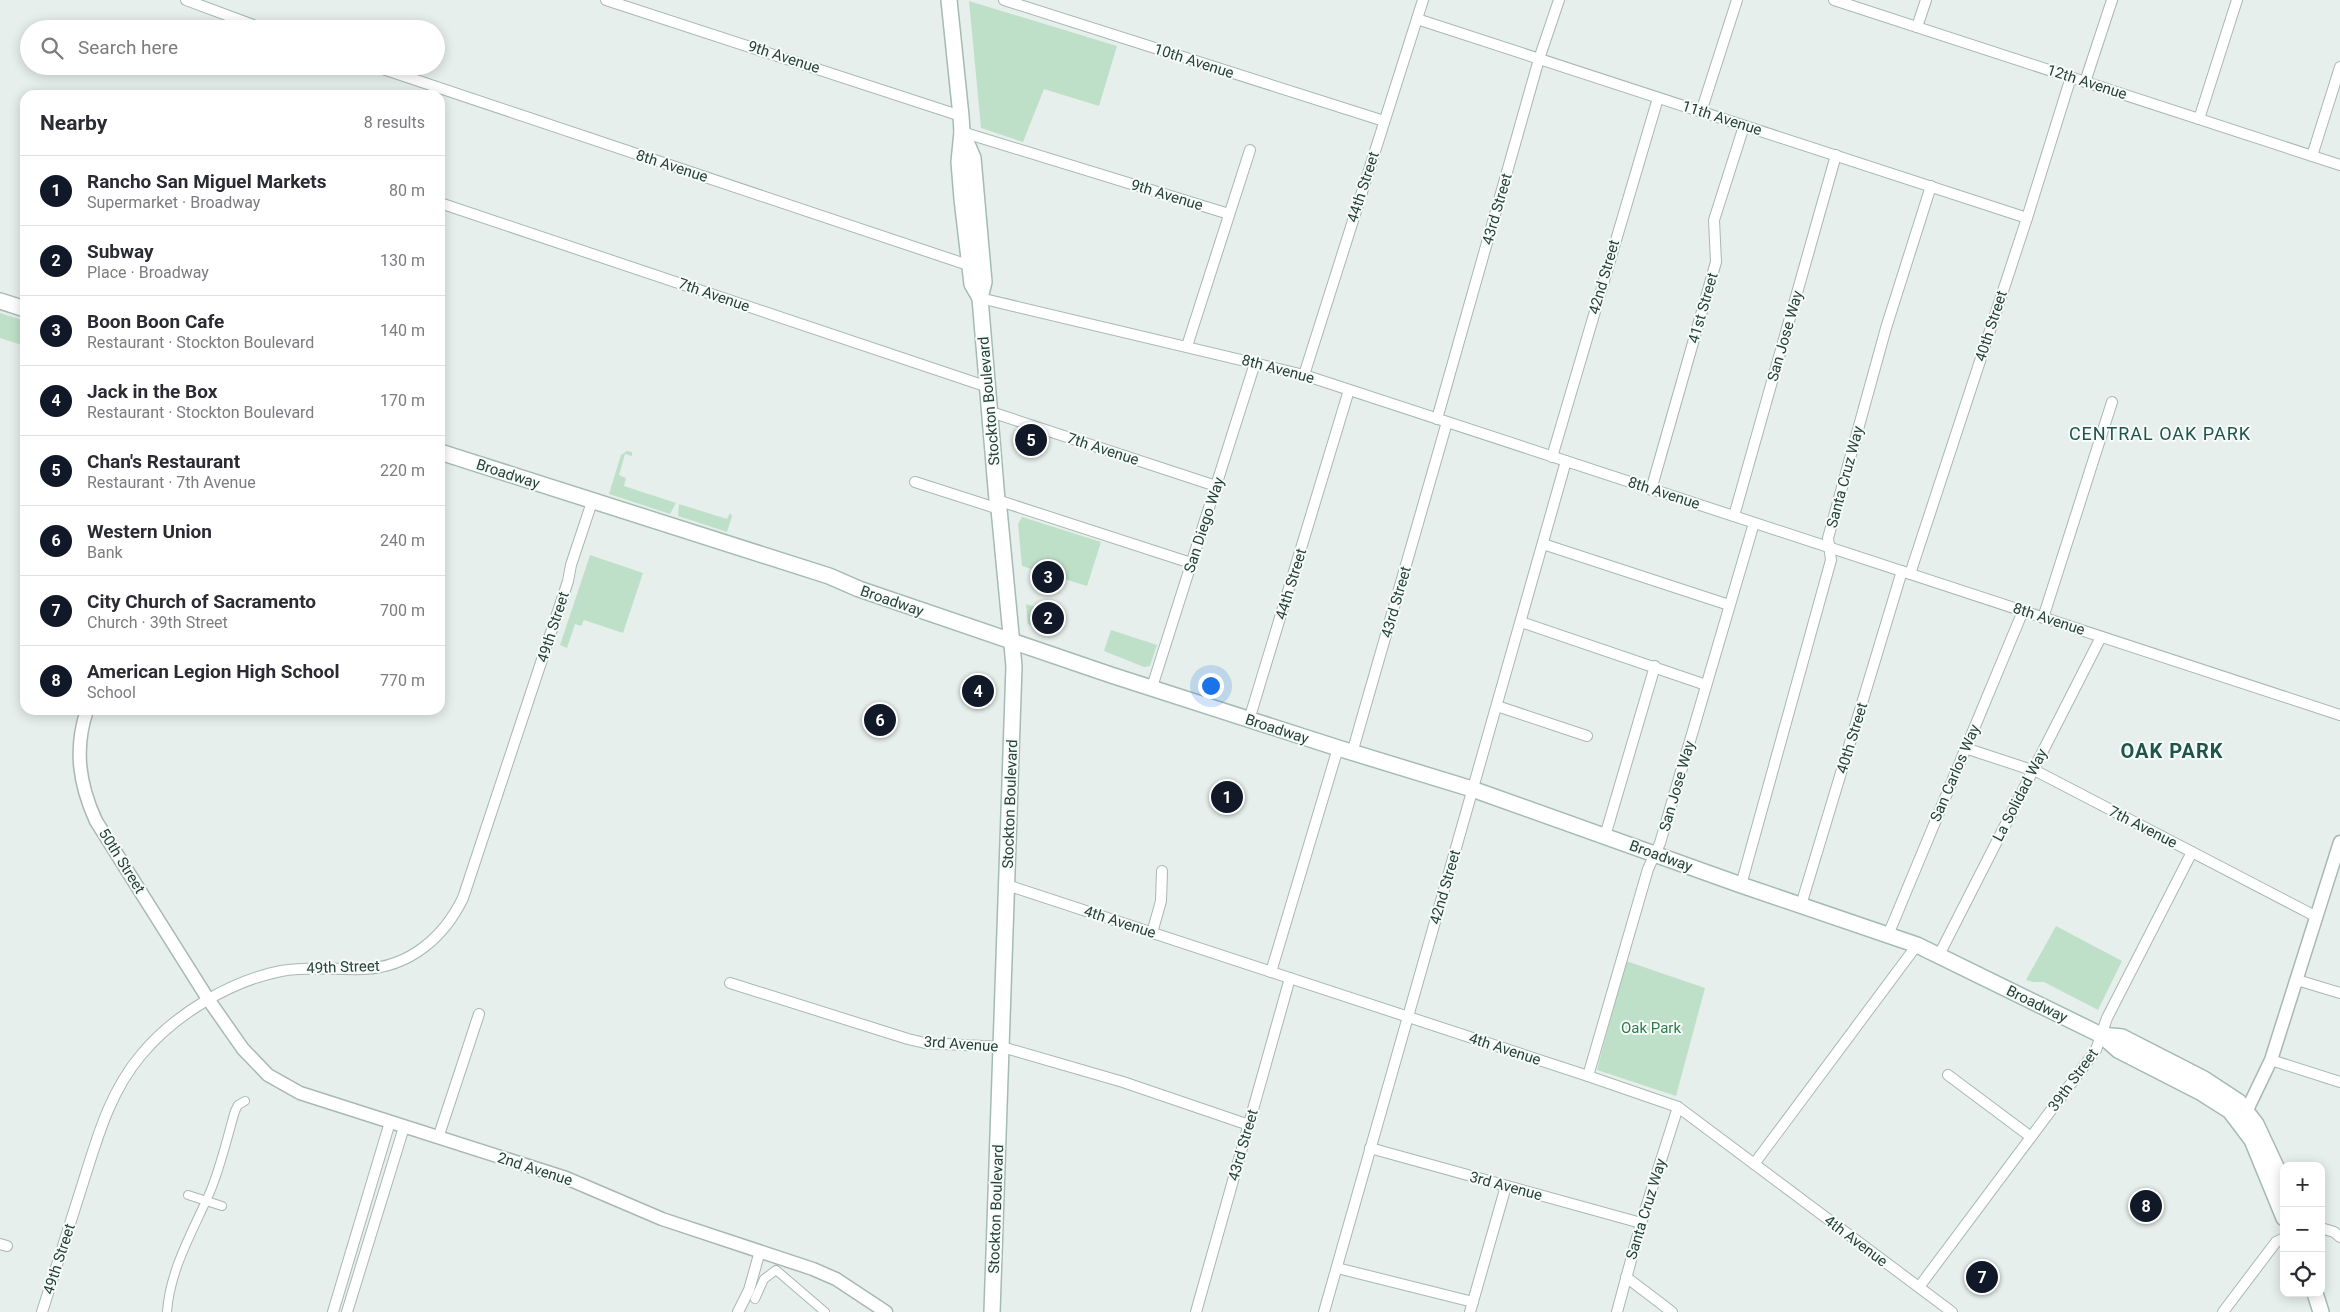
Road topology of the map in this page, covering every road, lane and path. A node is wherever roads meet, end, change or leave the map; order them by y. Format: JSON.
{"nodes":[{"id":1,"x":186,"y":0,"type":"edge"},
{"id":2,"x":606,"y":0,"type":"edge"},
{"id":3,"x":949,"y":0,"type":"edge"},
{"id":4,"x":1004,"y":0,"type":"edge"},
{"id":5,"x":1422,"y":0,"type":"edge"},
{"id":6,"x":1559,"y":0,"type":"edge"},
{"id":7,"x":1737,"y":0,"type":"edge"},
{"id":8,"x":1834,"y":0,"type":"edge"},
{"id":9,"x":1926,"y":0,"type":"edge"},
{"id":10,"x":2112,"y":0,"type":"edge"},
{"id":11,"x":2237,"y":0,"type":"edge"},
{"id":12,"x":1416,"y":19,"type":"junction"},
{"id":13,"x":240,"y":20,"type":"edge"},
{"id":14,"x":1917,"y":27,"type":"junction"},
{"id":15,"x":1539,"y":59,"type":"junction"},
{"id":16,"x":2340,"y":67,"type":"edge"},
{"id":17,"x":396,"y":75,"type":"edge"},
{"id":18,"x":2071,"y":77,"type":"junction"},
{"id":19,"x":2085,"y":82,"type":"junction"},
{"id":20,"x":433,"y":90,"type":"edge"},
{"id":21,"x":445,"y":94,"type":"edge"},
{"id":22,"x":1658,"y":98,"type":"junction"},
{"id":23,"x":1701,"y":112,"type":"junction"},
{"id":24,"x":961,"y":116,"type":"junction"},
{"id":25,"x":2199,"y":119,"type":"junction"},
{"id":26,"x":1384,"y":121,"type":"junction"},
{"id":27,"x":1744,"y":126,"type":"junction"},
{"id":28,"x":962,"y":132,"type":"junction"},
{"id":29,"x":1250,"y":150,"type":"dead end"},
{"id":30,"x":1836,"y":156,"type":"junction"},
{"id":31,"x":2312,"y":156,"type":"junction"},
{"id":32,"x":2340,"y":165,"type":"edge"},
{"id":33,"x":1931,"y":186,"type":"junction"},
{"id":34,"x":445,"y":205,"type":"edge"},
{"id":35,"x":1229,"y":214,"type":"junction"},
{"id":36,"x":2027,"y":218,"type":"junction"},
{"id":37,"x":971,"y":266,"type":"junction"},
{"id":38,"x":980,"y":298,"type":"junction"},
{"id":39,"x":0,"y":301,"type":"edge"},
{"id":40,"x":20,"y":307,"type":"edge"},
{"id":41,"x":1187,"y":346,"type":"junction"},
{"id":42,"x":1255,"y":363,"type":"junction"},
{"id":43,"x":1304,"y":375,"type":"junction"},
{"id":44,"x":988,"y":387,"type":"junction"},
{"id":45,"x":1349,"y":390,"type":"junction"},
{"id":46,"x":2112,"y":402,"type":"dead end"},
{"id":47,"x":991,"y":412,"type":"junction"},
{"id":48,"x":1437,"y":419,"type":"junction"},
{"id":49,"x":1447,"y":422,"type":"junction"},
{"id":50,"x":445,"y":454,"type":"edge"},
{"id":51,"x":1552,"y":457,"type":"junction"},
{"id":52,"x":1566,"y":462,"type":"junction"},
{"id":53,"x":915,"y":482,"type":"dead end"},
{"id":54,"x":1216,"y":486,"type":"junction"},
{"id":55,"x":1651,"y":490,"type":"junction"},
{"id":56,"x":592,"y":502,"type":"junction"},
{"id":57,"x":998,"y":505,"type":"junction"},
{"id":58,"x":1734,"y":516,"type":"junction"},
{"id":59,"x":1754,"y":523,"type":"junction"},
{"id":60,"x":1543,"y":544,"type":"junction"},
{"id":61,"x":1830,"y":548,"type":"junction"},
{"id":62,"x":1192,"y":563,"type":"junction"},
{"id":63,"x":1906,"y":572,"type":"junction"},
{"id":64,"x":1729,"y":605,"type":"junction"},
{"id":65,"x":2023,"y":611,"type":"junction"},
{"id":66,"x":2043,"y":618,"type":"junction"},
{"id":67,"x":1521,"y":622,"type":"junction"},
{"id":68,"x":2101,"y":637,"type":"junction"},
{"id":69,"x":1012,"y":641,"type":"junction"},
{"id":70,"x":1655,"y":666,"type":"junction"},
{"id":71,"x":1706,"y":684,"type":"junction"},
{"id":72,"x":1152,"y":688,"type":"junction"},
{"id":73,"x":1498,"y":706,"type":"junction"},
{"id":74,"x":86,"y":715,"type":"edge"},
{"id":75,"x":2340,"y":715,"type":"edge"},
{"id":76,"x":1249,"y":720,"type":"junction"},
{"id":77,"x":1587,"y":736,"type":"dead end"},
{"id":78,"x":1965,"y":748,"type":"junction"},
{"id":79,"x":1345,"y":751,"type":"junction"},
{"id":80,"x":2032,"y":770,"type":"junction"},
{"id":81,"x":1472,"y":789,"type":"junction"},
{"id":82,"x":1605,"y":836,"type":"junction"},
{"id":83,"x":2340,"y":842,"type":"edge"},
{"id":84,"x":2192,"y":852,"type":"junction"},
{"id":85,"x":1656,"y":854,"type":"junction"},
{"id":86,"x":1162,"y":871,"type":"dead end"},
{"id":87,"x":1007,"y":885,"type":"junction"},
{"id":88,"x":1741,"y":885,"type":"junction"},
{"id":89,"x":1801,"y":905,"type":"junction"},
{"id":90,"x":2317,"y":917,"type":"junction"},
{"id":91,"x":1152,"y":933,"type":"junction"},
{"id":92,"x":1888,"y":935,"type":"junction"},
{"id":93,"x":1917,"y":945,"type":"junction"},
{"id":94,"x":1939,"y":955,"type":"junction"},
{"id":95,"x":1271,"y":972,"type":"junction"},
{"id":96,"x":1290,"y":978,"type":"junction"},
{"id":97,"x":2297,"y":980,"type":"junction"},
{"id":98,"x":730,"y":983,"type":"dead end"},
{"id":99,"x":2340,"y":994,"type":"edge"},
{"id":100,"x":208,"y":999,"type":"junction"},
{"id":101,"x":479,"y":1014,"type":"dead end"},
{"id":102,"x":1408,"y":1017,"type":"junction"},
{"id":103,"x":2101,"y":1035,"type":"junction"},
{"id":104,"x":1002,"y":1047,"type":"junction"},
{"id":105,"x":2271,"y":1060,"type":"junction"},
{"id":106,"x":1948,"y":1075,"type":"dead end"},
{"id":107,"x":1588,"y":1076,"type":"junction"},
{"id":108,"x":2340,"y":1082,"type":"edge"},
{"id":109,"x":245,"y":1101,"type":"dead end"},
{"id":110,"x":1678,"y":1107,"type":"junction"},
{"id":111,"x":2243,"y":1115,"type":"junction"},
{"id":112,"x":390,"y":1122,"type":"junction"},
{"id":113,"x":1249,"y":1125,"type":"junction"},
{"id":114,"x":404,"y":1127,"type":"junction"},
{"id":115,"x":2031,"y":1137,"type":"junction"},
{"id":116,"x":438,"y":1138,"type":"junction"},
{"id":117,"x":1370,"y":1148,"type":"junction"},
{"id":118,"x":1754,"y":1164,"type":"junction"},
{"id":119,"x":2280,"y":1175,"type":"edge"},
{"id":120,"x":1506,"y":1186,"type":"junction"},
{"id":121,"x":188,"y":1195,"type":"dead end"},
{"id":122,"x":205,"y":1200,"type":"junction"},
{"id":123,"x":222,"y":1206,"type":"dead end"},
{"id":124,"x":2280,"y":1208,"type":"edge"},
{"id":125,"x":1641,"y":1223,"type":"junction"},
{"id":126,"x":2325,"y":1229,"type":"edge"},
{"id":127,"x":2340,"y":1237,"type":"edge"},
{"id":128,"x":2280,"y":1240,"type":"edge"},
{"id":129,"x":760,"y":1251,"type":"junction"},
{"id":130,"x":1337,"y":1268,"type":"junction"},
{"id":131,"x":1626,"y":1277,"type":"junction"},
{"id":132,"x":1919,"y":1287,"type":"junction"},
{"id":133,"x":2316,"y":1297,"type":"edge"},
{"id":134,"x":755,"y":1299,"type":"dead end"},
{"id":135,"x":1472,"y":1307,"type":"edge"},
{"id":136,"x":42,"y":1312,"type":"edge"},
{"id":137,"x":168,"y":1312,"type":"edge"},
{"id":138,"x":334,"y":1312,"type":"edge"},
{"id":139,"x":347,"y":1312,"type":"edge"},
{"id":140,"x":738,"y":1312,"type":"edge"},
{"id":141,"x":825,"y":1312,"type":"edge"},
{"id":142,"x":886,"y":1312,"type":"edge"},
{"id":143,"x":992,"y":1312,"type":"edge"},
{"id":144,"x":1196,"y":1312,"type":"edge"},
{"id":145,"x":1324,"y":1312,"type":"edge"},
{"id":146,"x":1617,"y":1312,"type":"edge"},
{"id":147,"x":1672,"y":1312,"type":"edge"},
{"id":148,"x":1952,"y":1312,"type":"edge"},
{"id":149,"x":2222,"y":1312,"type":"edge"},
{"id":150,"x":2321,"y":1312,"type":"edge"}],
"edges":[{"from":1,"to":13,"type":"street"},
{"from":2,"to":24,"type":"street","name":"9th Avenue"},
{"from":3,"to":24,"type":"main road","name":"Stockton Boulevard"},
{"from":4,"to":26,"type":"street","name":"10th Avenue"},
{"from":5,"to":12,"type":"street","name":"44th Street"},
{"from":6,"to":15,"type":"street","name":"43rd Street"},
{"from":7,"to":23,"type":"street"},
{"from":8,"to":14,"type":"street","name":"12th Avenue"},
{"from":9,"to":14,"type":"street"},
{"from":10,"to":19,"type":"street"},
{"from":11,"to":25,"type":"street"},
{"from":12,"to":15,"type":"street","name":"11th Avenue"},
{"from":12,"to":26,"type":"street","name":"44th Street"},
{"from":14,"to":18,"type":"street","name":"12th Avenue"},
{"from":15,"to":22,"type":"street","name":"11th Avenue"},
{"from":15,"to":48,"type":"street","name":"43rd Street"},
{"from":16,"to":31,"type":"street"},
{"from":17,"to":20,"type":"street","name":"8th Avenue"},
{"from":18,"to":19,"type":"street","name":"12th Avenue"},
{"from":18,"to":36,"type":"street","name":"40th Street"},
{"from":19,"to":25,"type":"street","name":"12th Avenue"},
{"from":21,"to":37,"type":"street","name":"8th Avenue"},
{"from":22,"to":23,"type":"street","name":"11th Avenue"},
{"from":22,"to":51,"type":"street","name":"42nd Street"},
{"from":23,"to":27,"type":"street","name":"11th Avenue"},
{"from":24,"to":28,"type":"main road","name":"Stockton Boulevard"},
{"from":25,"to":31,"type":"street","name":"12th Avenue"},
{"from":26,"to":43,"type":"street","name":"44th Street"},
{"from":27,"to":30,"type":"street","name":"11th Avenue"},
{"from":27,"to":55,"type":"street","name":"41st Street"},
{"from":28,"to":35,"type":"street","name":"9th Avenue"},
{"from":28,"to":37,"type":"main road","name":"Stockton Boulevard"},
{"from":28,"to":38,"type":"main road","name":"Stockton Boulevard"},
{"from":29,"to":35,"type":"street"},
{"from":30,"to":33,"type":"street","name":"11th Avenue"},
{"from":30,"to":58,"type":"street","name":"San Jose Way"},
{"from":31,"to":32,"type":"street","name":"12th Avenue"},
{"from":33,"to":36,"type":"street","name":"11th Avenue"},
{"from":33,"to":61,"type":"street","name":"Santa Cruz Way"},
{"from":34,"to":44,"type":"street","name":"7th Avenue"},
{"from":35,"to":41,"type":"street"},
{"from":36,"to":63,"type":"street","name":"40th Street"},
{"from":37,"to":38,"type":"main road","name":"Stockton Boulevard"},
{"from":38,"to":41,"type":"street","name":"8th Avenue"},
{"from":38,"to":44,"type":"main road","name":"Stockton Boulevard"},
{"from":39,"to":40,"type":"main road"},
{"from":41,"to":42,"type":"street","name":"8th Avenue"},
{"from":42,"to":43,"type":"street","name":"8th Avenue"},
{"from":42,"to":54,"type":"street","name":"San Diego Way"},
{"from":43,"to":45,"type":"street","name":"8th Avenue"},
{"from":44,"to":47,"type":"main road","name":"Stockton Boulevard"},
{"from":45,"to":48,"type":"street","name":"8th Avenue"},
{"from":45,"to":76,"type":"street","name":"44th Street"},
{"from":46,"to":66,"type":"street"},
{"from":47,"to":54,"type":"street","name":"7th Avenue"},
{"from":47,"to":57,"type":"main road","name":"Stockton Boulevard"},
{"from":48,"to":49,"type":"street","name":"8th Avenue"},
{"from":49,"to":51,"type":"street","name":"8th Avenue"},
{"from":49,"to":79,"type":"street","name":"43rd Street"},
{"from":50,"to":56,"type":"main road","name":"Broadway"},
{"from":51,"to":52,"type":"street","name":"8th Avenue"},
{"from":52,"to":55,"type":"street","name":"8th Avenue"},
{"from":52,"to":60,"type":"street","name":"42nd Street"},
{"from":53,"to":57,"type":"street"},
{"from":54,"to":62,"type":"street","name":"San Diego Way"},
{"from":55,"to":58,"type":"street","name":"8th Avenue"},
{"from":56,"to":69,"type":"main road","name":"Broadway"},
{"from":56,"to":100,"type":"street","name":"49th Street"},
{"from":57,"to":62,"type":"street"},
{"from":57,"to":69,"type":"main road","name":"Stockton Boulevard"},
{"from":58,"to":59,"type":"street","name":"8th Avenue"},
{"from":59,"to":61,"type":"street","name":"8th Avenue"},
{"from":59,"to":64,"type":"street","name":"San Jose Way"},
{"from":60,"to":64,"type":"street"},
{"from":60,"to":67,"type":"street","name":"42nd Street"},
{"from":61,"to":63,"type":"street","name":"8th Avenue"},
{"from":61,"to":88,"type":"street","name":"Santa Cruz Way"},
{"from":62,"to":72,"type":"street","name":"San Diego Way"},
{"from":63,"to":65,"type":"street","name":"8th Avenue"},
{"from":63,"to":89,"type":"street","name":"40th Street"},
{"from":64,"to":71,"type":"street","name":"San Jose Way"},
{"from":65,"to":66,"type":"street","name":"8th Avenue"},
{"from":65,"to":78,"type":"street","name":"San Carlos Way"},
{"from":66,"to":68,"type":"street","name":"8th Avenue"},
{"from":67,"to":70,"type":"street"},
{"from":67,"to":73,"type":"street","name":"42nd Street"},
{"from":68,"to":75,"type":"street","name":"8th Avenue"},
{"from":68,"to":80,"type":"street","name":"La Solidad Way"},
{"from":69,"to":72,"type":"main road","name":"Broadway"},
{"from":69,"to":87,"type":"main road","name":"Stockton Boulevard"},
{"from":70,"to":71,"type":"street"},
{"from":70,"to":82,"type":"street"},
{"from":71,"to":85,"type":"street","name":"San Jose Way"},
{"from":72,"to":76,"type":"main road","name":"Broadway"},
{"from":73,"to":77,"type":"street"},
{"from":73,"to":81,"type":"street","name":"42nd Street"},
{"from":74,"to":100,"type":"street","name":"50th Street"},
{"from":76,"to":79,"type":"main road","name":"Broadway"},
{"from":78,"to":80,"type":"street","name":"7th Avenue"},
{"from":78,"to":92,"type":"street","name":"San Carlos Way"},
{"from":79,"to":81,"type":"main road","name":"Broadway"},
{"from":79,"to":95,"type":"street","name":"43rd Street"},
{"from":80,"to":84,"type":"street","name":"7th Avenue"},
{"from":80,"to":94,"type":"street","name":"La Solidad Way"},
{"from":81,"to":82,"type":"main road","name":"Broadway"},
{"from":81,"to":102,"type":"street","name":"42nd Street"},
{"from":82,"to":85,"type":"main road","name":"Broadway"},
{"from":83,"to":90,"type":"street"},
{"from":84,"to":90,"type":"street","name":"7th Avenue"},
{"from":84,"to":103,"type":"street","name":"39th Street"},
{"from":85,"to":88,"type":"main road","name":"Broadway"},
{"from":85,"to":107,"type":"street","name":"San Jose Way"},
{"from":86,"to":91,"type":"street"},
{"from":87,"to":91,"type":"street","name":"4th Avenue"},
{"from":87,"to":104,"type":"main road","name":"Stockton Boulevard"},
{"from":88,"to":89,"type":"main road","name":"Broadway"},
{"from":89,"to":92,"type":"main road","name":"Broadway"},
{"from":90,"to":97,"type":"street"},
{"from":91,"to":95,"type":"street","name":"4th Avenue"},
{"from":92,"to":93,"type":"main road","name":"Broadway"},
{"from":93,"to":94,"type":"main road","name":"Broadway"},
{"from":93,"to":118,"type":"street"},
{"from":94,"to":103,"type":"main road","name":"Broadway"},
{"from":95,"to":96,"type":"street","name":"4th Avenue"},
{"from":96,"to":102,"type":"street","name":"4th Avenue"},
{"from":96,"to":113,"type":"street","name":"43rd Street"},
{"from":97,"to":99,"type":"street"},
{"from":97,"to":105,"type":"street"},
{"from":98,"to":104,"type":"street","name":"3rd Avenue"},
{"from":100,"to":112,"type":"street","name":"2nd Avenue"},
{"from":100,"to":136,"type":"street","name":"49th Street"},
{"from":101,"to":116,"type":"street"},
{"from":102,"to":107,"type":"street","name":"4th Avenue"},
{"from":102,"to":117,"type":"street","name":"42nd Street"},
{"from":103,"to":111,"type":"main road","name":"Broadway"},
{"from":103,"to":115,"type":"street","name":"39th Street"},
{"from":104,"to":113,"type":"street","name":"3rd Avenue"},
{"from":104,"to":143,"type":"main road","name":"Stockton Boulevard"},
{"from":105,"to":108,"type":"street"},
{"from":105,"to":111,"type":"street"},
{"from":106,"to":115,"type":"street"},
{"from":107,"to":110,"type":"street","name":"4th Avenue"},
{"from":109,"to":122,"type":"street"},
{"from":110,"to":118,"type":"street","name":"4th Avenue"},
{"from":110,"to":125,"type":"street","name":"Santa Cruz Way"},
{"from":111,"to":119,"type":"main road","name":"Broadway"},
{"from":111,"to":124,"type":"main road","name":"Broadway"},
{"from":112,"to":114,"type":"street","name":"2nd Avenue"},
{"from":112,"to":138,"type":"street"},
{"from":113,"to":144,"type":"street","name":"43rd Street"},
{"from":114,"to":116,"type":"street","name":"2nd Avenue"},
{"from":114,"to":139,"type":"street"},
{"from":115,"to":132,"type":"street","name":"39th Street"},
{"from":116,"to":129,"type":"street","name":"2nd Avenue"},
{"from":117,"to":120,"type":"street","name":"3rd Avenue"},
{"from":117,"to":130,"type":"street","name":"42nd Street"},
{"from":118,"to":132,"type":"street","name":"4th Avenue"},
{"from":120,"to":125,"type":"street","name":"3rd Avenue"},
{"from":120,"to":135,"type":"street"},
{"from":121,"to":122,"type":"street"},
{"from":122,"to":123,"type":"street"},
{"from":122,"to":137,"type":"street"},
{"from":125,"to":131,"type":"street","name":"Santa Cruz Way"},
{"from":126,"to":127,"type":"street"},
{"from":128,"to":149,"type":"street"},
{"from":129,"to":140,"type":"street"},
{"from":129,"to":142,"type":"street","name":"2nd Avenue"},
{"from":130,"to":135,"type":"street"},
{"from":130,"to":145,"type":"street","name":"42nd Street"},
{"from":131,"to":146,"type":"street","name":"Santa Cruz Way"},
{"from":131,"to":147,"type":"street"},
{"from":132,"to":148,"type":"street","name":"4th Avenue"},
{"from":133,"to":150,"type":"main road"},
{"from":134,"to":141,"type":"street"}]}
